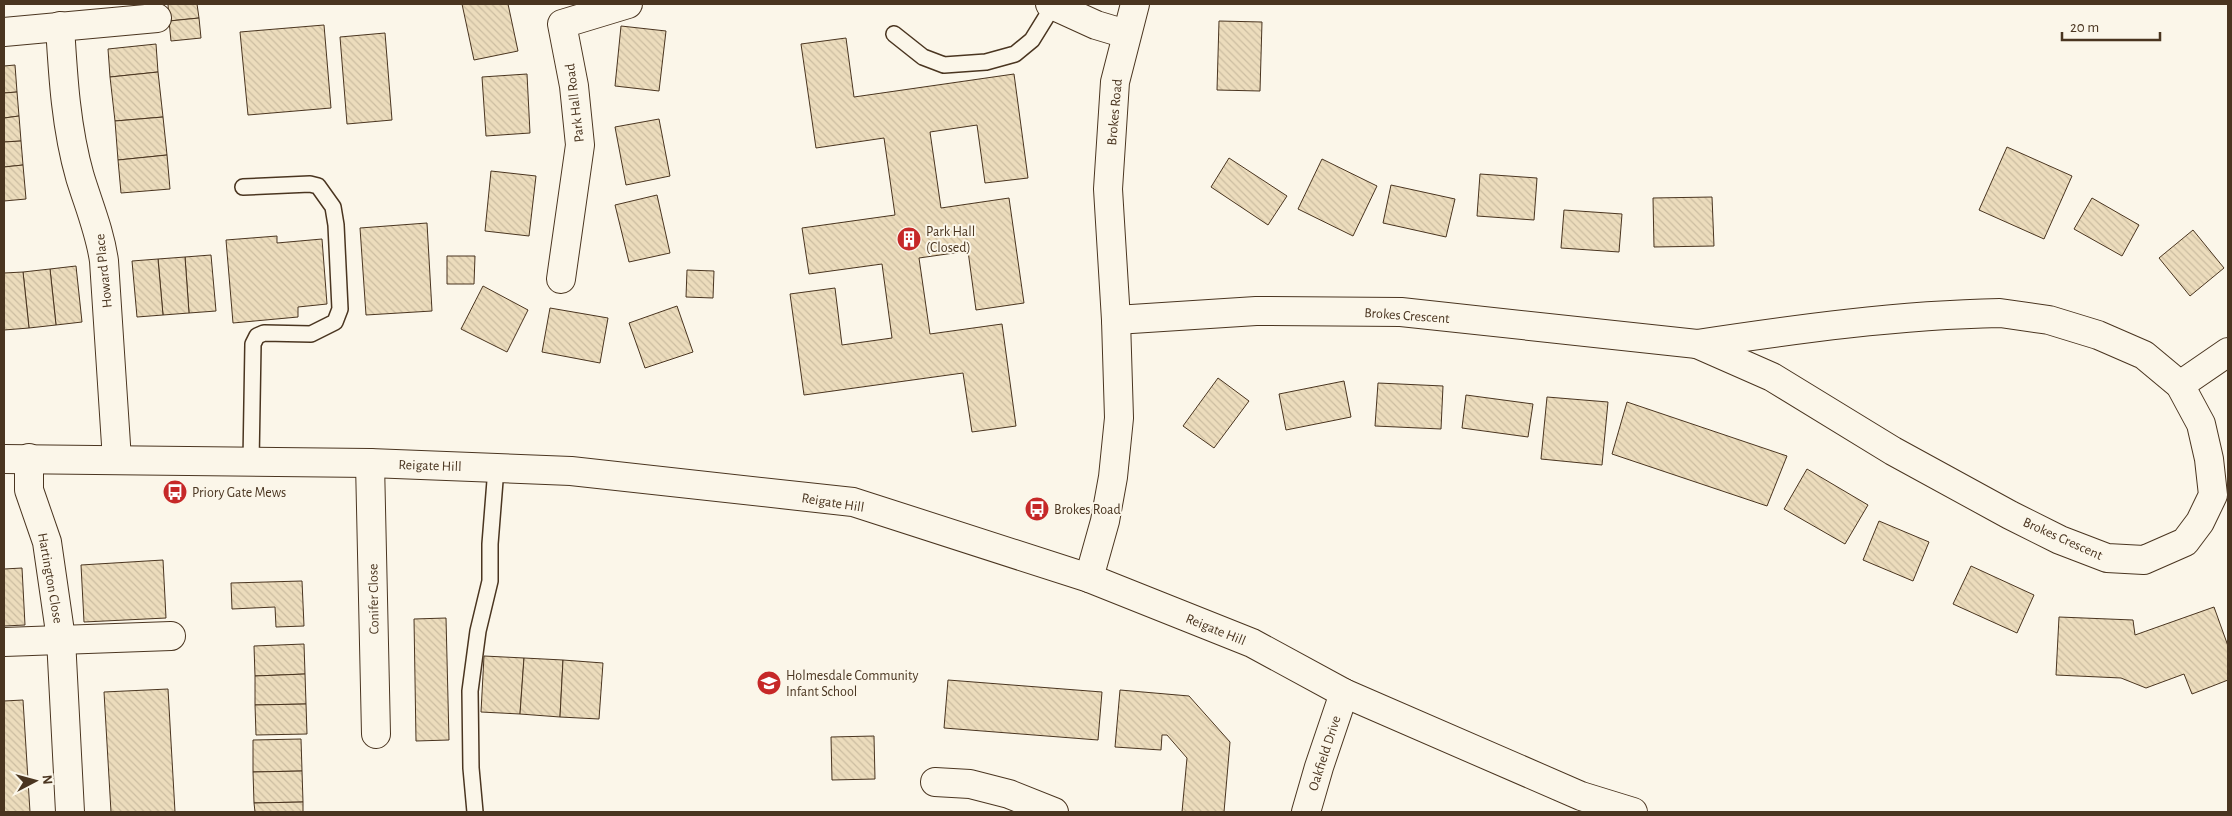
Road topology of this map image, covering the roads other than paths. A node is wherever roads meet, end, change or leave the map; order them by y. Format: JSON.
{"nodes":[{"id":1,"x":628,"y":4,"type":"edge"},
{"id":2,"x":1135,"y":4,"type":"edge"},
{"id":3,"x":1052,"y":5,"type":"edge"},
{"id":4,"x":157,"y":18,"type":"dead end"},
{"id":5,"x":60,"y":26,"type":"junction"},
{"id":6,"x":4,"y":32,"type":"edge"},
{"id":7,"x":894,"y":34,"type":"dead end"},
{"id":8,"x":1126,"y":34,"type":"junction"},
{"id":9,"x":243,"y":187,"type":"dead end"},
{"id":10,"x":561,"y":280,"type":"dead end"},
{"id":11,"x":1116,"y":320,"type":"junction"},
{"id":12,"x":1697,"y":344,"type":"junction"},
{"id":13,"x":2228,"y":352,"type":"edge"},
{"id":14,"x":2180,"y":385,"type":"junction"},
{"id":15,"x":16,"y":458,"type":"edge"},
{"id":16,"x":117,"y":460,"type":"junction"},
{"id":17,"x":251,"y":462,"type":"junction"},
{"id":18,"x":370,"y":463,"type":"junction"},
{"id":19,"x":496,"y":468,"type":"junction"},
{"id":20,"x":1089,"y":578,"type":"junction"},
{"id":21,"x":171,"y":636,"type":"dead end"},
{"id":22,"x":61,"y":639,"type":"junction"},
{"id":23,"x":4,"y":642,"type":"edge"},
{"id":24,"x":1344,"y":694,"type":"junction"},
{"id":25,"x":376,"y":734,"type":"dead end"},
{"id":26,"x":935,"y":782,"type":"dead end"},
{"id":27,"x":1579,"y":804,"type":"edge"},
{"id":28,"x":70,"y":812,"type":"edge"},
{"id":29,"x":475,"y":812,"type":"edge"},
{"id":30,"x":1054,"y":812,"type":"edge"},
{"id":31,"x":1306,"y":812,"type":"edge"},
{"id":32,"x":1634,"y":812,"type":"edge"}],
"edges":[{"from":1,"to":10,"type":"street","name":"Park Hall Road"},
{"from":2,"to":8,"type":"street","name":"Brokes Road"},
{"from":3,"to":7,"type":"lane"},
{"from":3,"to":8,"type":"street"},
{"from":4,"to":5,"type":"street"},
{"from":5,"to":6,"type":"street"},
{"from":5,"to":16,"type":"street","name":"Howard Place"},
{"from":8,"to":11,"type":"street","name":"Brokes Road"},
{"from":9,"to":17,"type":"lane"},
{"from":11,"to":12,"type":"street","name":"Brokes Crescent"},
{"from":11,"to":20,"type":"street","name":"Brokes Road"},
{"from":12,"to":14,"type":"street","name":"Brokes Crescent"},
{"from":12,"to":14,"type":"street","name":"Brokes Crescent"},
{"from":13,"to":14,"type":"street"},
{"from":15,"to":16,"type":"street","name":"Reigate Hill"},
{"from":15,"to":22,"type":"street","name":"Hartington Close"},
{"from":16,"to":17,"type":"street","name":"Reigate Hill"},
{"from":17,"to":18,"type":"street","name":"Reigate Hill"},
{"from":18,"to":19,"type":"street","name":"Reigate Hill"},
{"from":18,"to":25,"type":"street","name":"Conifer Close"},
{"from":19,"to":20,"type":"street","name":"Reigate Hill"},
{"from":19,"to":29,"type":"lane"},
{"from":20,"to":24,"type":"street","name":"Reigate Hill"},
{"from":21,"to":22,"type":"street","name":"Hartington Close"},
{"from":22,"to":23,"type":"street","name":"Hartington Close"},
{"from":22,"to":28,"type":"street","name":"Hartington Close"},
{"from":24,"to":27,"type":"street","name":"Reigate Hill"},
{"from":24,"to":31,"type":"street","name":"Oakfield Drive"},
{"from":26,"to":30,"type":"street"},
{"from":27,"to":32,"type":"street","name":"Reigate Hill"}]}
